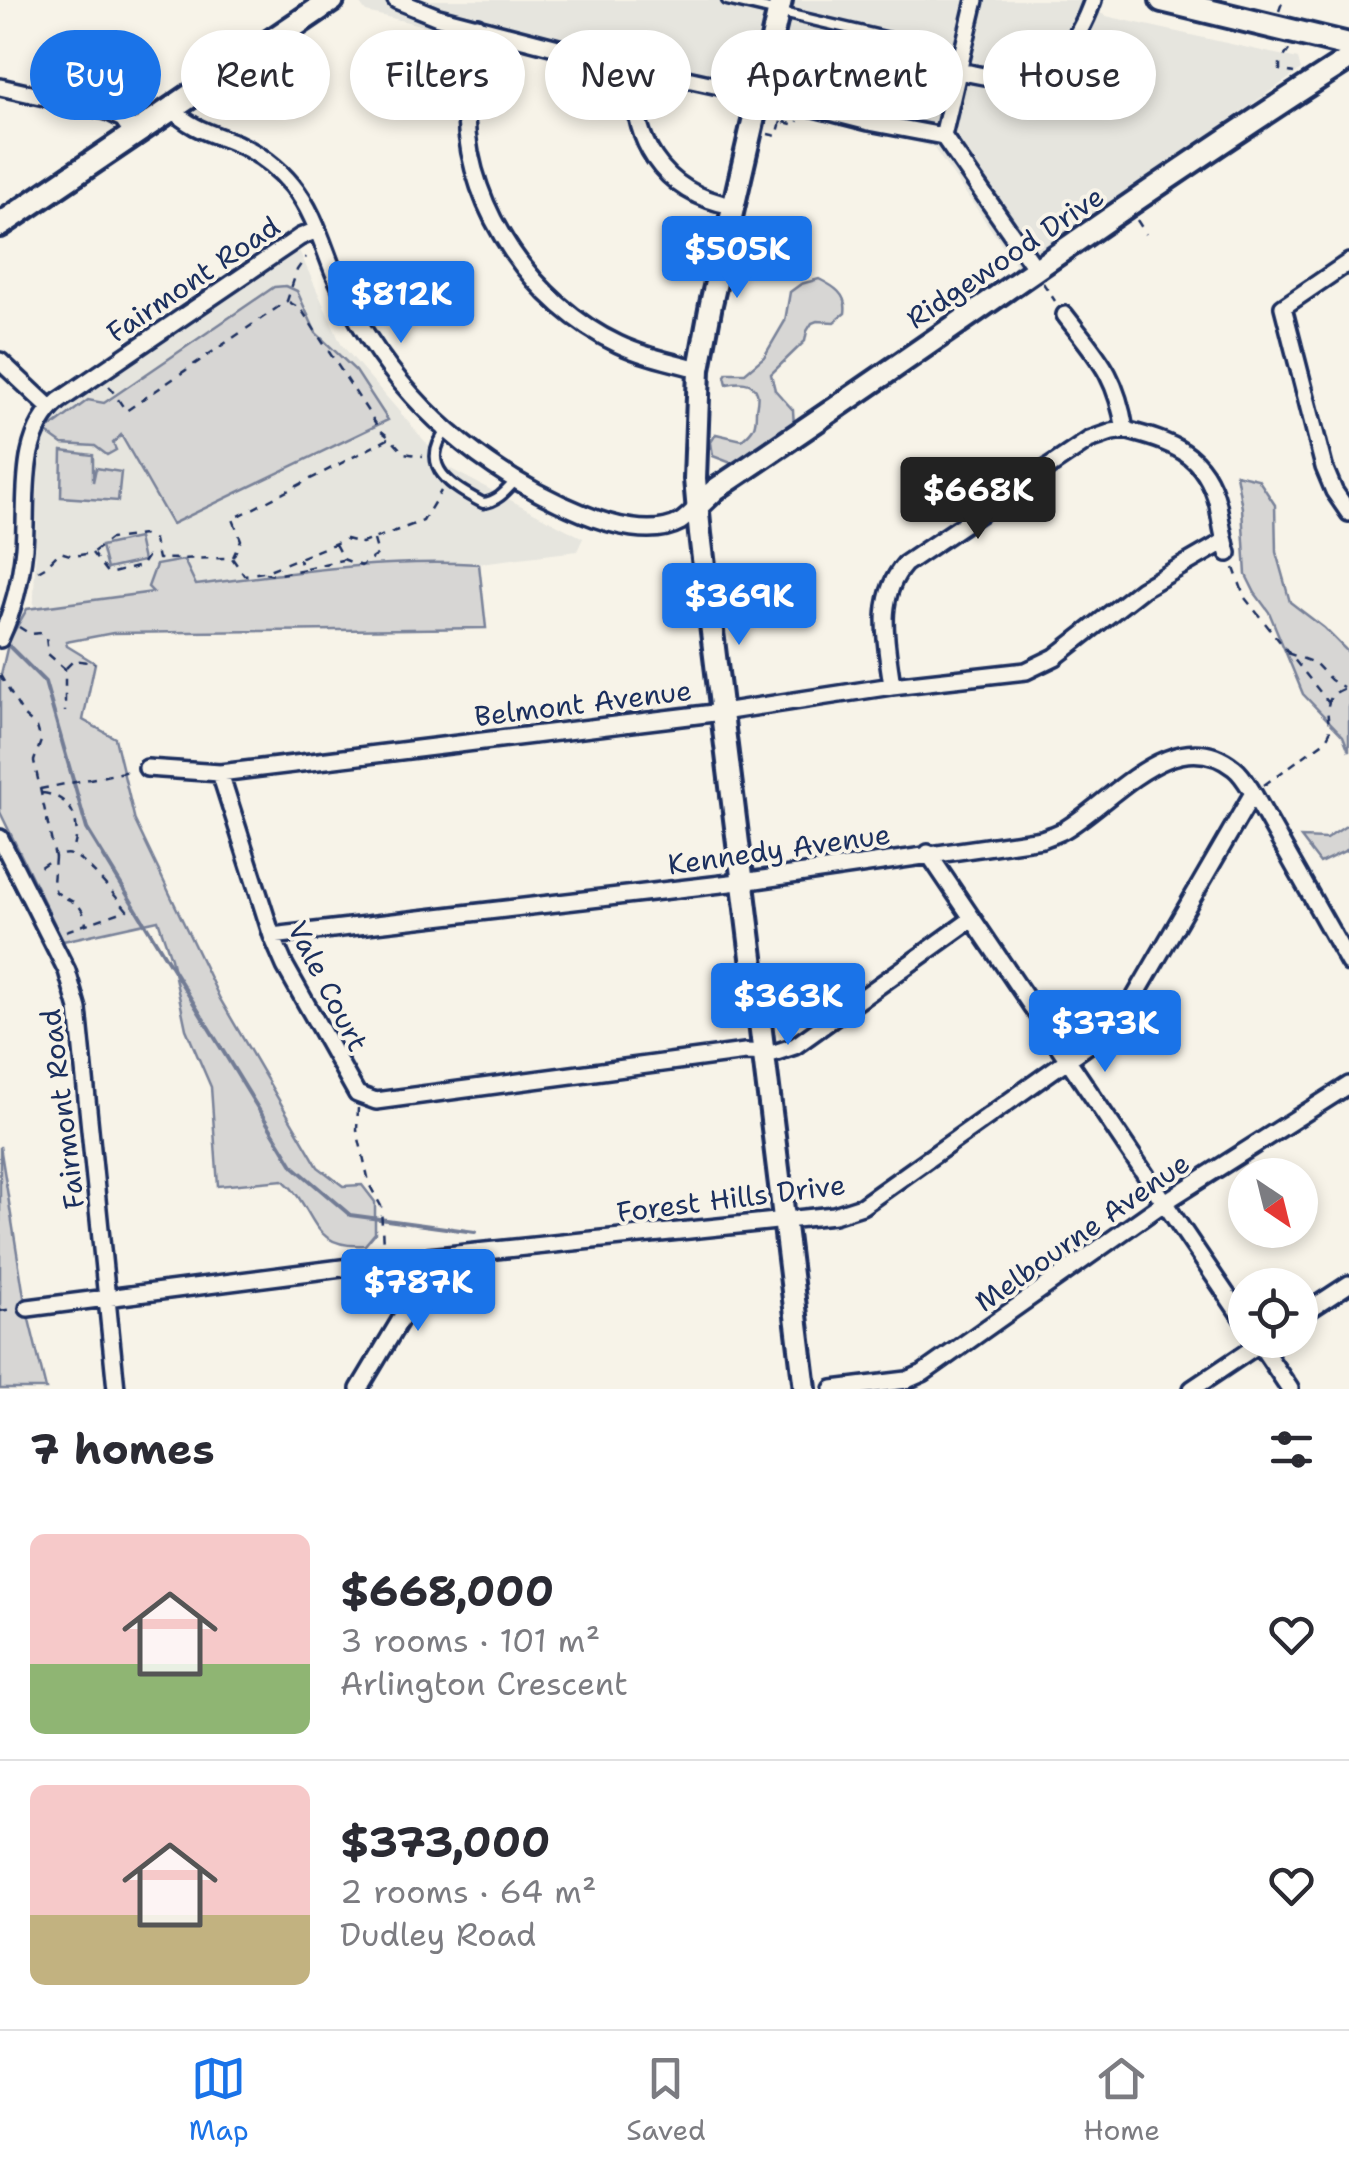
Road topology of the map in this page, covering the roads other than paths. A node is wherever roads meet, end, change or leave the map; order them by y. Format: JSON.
{"nodes":[{"id":1,"x":331,"y":0,"type":"edge"},
{"id":2,"x":396,"y":0,"type":"edge"},
{"id":3,"x":727,"y":0,"type":"edge"},
{"id":4,"x":975,"y":0,"type":"edge"},
{"id":5,"x":1094,"y":0,"type":"edge"},
{"id":6,"x":1162,"y":0,"type":"edge"},
{"id":7,"x":779,"y":5,"type":"edge"},
{"id":8,"x":477,"y":26,"type":"junction"},
{"id":9,"x":773,"y":30,"type":"edge"},
{"id":10,"x":857,"y":30,"type":"edge"},
{"id":11,"x":545,"y":44,"type":"edge"},
{"id":12,"x":1349,"y":45,"type":"edge"},
{"id":13,"x":963,"y":50,"type":"edge"},
{"id":14,"x":1349,"y":59,"type":"edge"},
{"id":15,"x":963,"y":64,"type":"edge"},
{"id":16,"x":0,"y":86,"type":"edge"},
{"id":17,"x":172,"y":108,"type":"junction"},
{"id":18,"x":637,"y":120,"type":"edge"},
{"id":19,"x":752,"y":120,"type":"edge"},
{"id":20,"x":861,"y":120,"type":"edge"},
{"id":21,"x":947,"y":120,"type":"edge"},
{"id":22,"x":134,"y":135,"type":"junction"},
{"id":23,"x":943,"y":136,"type":"junction"},
{"id":24,"x":733,"y":206,"type":"junction"},
{"id":25,"x":0,"y":226,"type":"edge"},
{"id":26,"x":317,"y":230,"type":"junction"},
{"id":27,"x":1349,"y":262,"type":"edge"},
{"id":28,"x":1036,"y":268,"type":"junction"},
{"id":29,"x":1065,"y":315,"type":"dead end"},
{"id":30,"x":0,"y":360,"type":"edge"},
{"id":31,"x":699,"y":369,"type":"junction"},
{"id":32,"x":50,"y":408,"type":"junction"},
{"id":33,"x":447,"y":430,"type":"junction"},
{"id":34,"x":1124,"y":430,"type":"junction"},
{"id":35,"x":515,"y":482,"type":"junction"},
{"id":36,"x":697,"y":507,"type":"junction"},
{"id":37,"x":1349,"y":513,"type":"edge"},
{"id":38,"x":7,"y":630,"type":"edge"},
{"id":39,"x":892,"y":686,"type":"junction"},
{"id":40,"x":722,"y":712,"type":"junction"},
{"id":41,"x":147,"y":768,"type":"road end"},
{"id":42,"x":220,"y":773,"type":"junction"},
{"id":43,"x":1253,"y":793,"type":"junction"},
{"id":44,"x":0,"y":838,"type":"edge"},
{"id":45,"x":928,"y":854,"type":"junction"},
{"id":46,"x":743,"y":881,"type":"junction"},
{"id":47,"x":972,"y":919,"type":"junction"},
{"id":48,"x":272,"y":936,"type":"junction"},
{"id":49,"x":1349,"y":963,"type":"edge"},
{"id":50,"x":763,"y":1052,"type":"junction"},
{"id":51,"x":1067,"y":1059,"type":"junction"},
{"id":52,"x":1349,"y":1086,"type":"edge"},
{"id":53,"x":1165,"y":1202,"type":"junction"},
{"id":54,"x":783,"y":1221,"type":"junction"},
{"id":55,"x":428,"y":1256,"type":"junction"},
{"id":56,"x":1349,"y":1284,"type":"edge"},
{"id":57,"x":1228,"y":1296,"type":"edge"},
{"id":58,"x":108,"y":1297,"type":"junction"},
{"id":59,"x":1318,"y":1304,"type":"edge"},
{"id":60,"x":28,"y":1308,"type":"dead end"},
{"id":61,"x":1236,"y":1358,"type":"edge"},
{"id":62,"x":1271,"y":1358,"type":"edge"},
{"id":63,"x":116,"y":1389,"type":"edge"},
{"id":64,"x":359,"y":1389,"type":"edge"},
{"id":65,"x":805,"y":1389,"type":"edge"},
{"id":66,"x":834,"y":1389,"type":"edge"},
{"id":67,"x":1192,"y":1389,"type":"edge"},
{"id":68,"x":1290,"y":1389,"type":"edge"}],
"edges":[{"from":1,"to":17,"type":"main road"},
{"from":2,"to":8,"type":"street"},
{"from":3,"to":7,"type":"lane"},
{"from":4,"to":13,"type":"street"},
{"from":5,"to":15,"type":"street"},
{"from":6,"to":12,"type":"main road"},
{"from":7,"to":9,"type":"street"},
{"from":7,"to":10,"type":"lane"},
{"from":8,"to":11,"type":"street"},
{"from":8,"to":31,"type":"street"},
{"from":14,"to":28,"type":"street","name":"Ridgewood Drive"},
{"from":16,"to":22,"type":"street"},
{"from":17,"to":22,"type":"main road"},
{"from":17,"to":26,"type":"street"},
{"from":18,"to":24,"type":"street"},
{"from":19,"to":24,"type":"street"},
{"from":20,"to":23,"type":"street"},
{"from":21,"to":23,"type":"street"},
{"from":22,"to":25,"type":"main road"},
{"from":23,"to":28,"type":"street"},
{"from":24,"to":31,"type":"street"},
{"from":26,"to":32,"type":"street","name":"Fairmont Road"},
{"from":26,"to":33,"type":"street"},
{"from":27,"to":37,"type":"street"},
{"from":28,"to":36,"type":"street","name":"Ridgewood Drive"},
{"from":29,"to":34,"type":"street"},
{"from":30,"to":32,"type":"street"},
{"from":31,"to":36,"type":"street"},
{"from":32,"to":38,"type":"street"},
{"from":33,"to":35,"type":"street"},
{"from":33,"to":35,"type":"lane"},
{"from":34,"to":39,"type":"street"},
{"from":34,"to":39,"type":"street","name":"Belmont Avenue"},
{"from":35,"to":36,"type":"street"},
{"from":36,"to":40,"type":"street"},
{"from":39,"to":40,"type":"street","name":"Belmont Avenue"},
{"from":40,"to":42,"type":"street","name":"Belmont Avenue"},
{"from":40,"to":46,"type":"street"},
{"from":41,"to":42,"type":"street","name":"Belmont Avenue"},
{"from":42,"to":48,"type":"street","name":"Vale Court"},
{"from":43,"to":45,"type":"street","name":"Kennedy Avenue"},
{"from":43,"to":49,"type":"street","name":"Kennedy Avenue"},
{"from":43,"to":51,"type":"street","name":"Forest Hills Drive"},
{"from":44,"to":58,"type":"street","name":"Fairmont Road"},
{"from":45,"to":46,"type":"street","name":"Kennedy Avenue"},
{"from":45,"to":47,"type":"street"},
{"from":46,"to":48,"type":"street","name":"Kennedy Avenue"},
{"from":46,"to":50,"type":"street"},
{"from":47,"to":50,"type":"street","name":"Vale Court"},
{"from":47,"to":51,"type":"street"},
{"from":48,"to":50,"type":"street","name":"Vale Court"},
{"from":50,"to":54,"type":"street"},
{"from":51,"to":53,"type":"street"},
{"from":51,"to":54,"type":"street","name":"Forest Hills Drive"},
{"from":52,"to":53,"type":"street","name":"Melbourne Avenue"},
{"from":53,"to":57,"type":"street"},
{"from":53,"to":66,"type":"street","name":"Melbourne Avenue"},
{"from":54,"to":55,"type":"street","name":"Forest Hills Drive"},
{"from":54,"to":65,"type":"street"},
{"from":55,"to":58,"type":"street","name":"Forest Hills Drive"},
{"from":55,"to":64,"type":"street"},
{"from":56,"to":59,"type":"street"},
{"from":58,"to":60,"type":"street","name":"Forest Hills Drive"},
{"from":58,"to":63,"type":"street","name":"Fairmont Road"},
{"from":61,"to":67,"type":"street"},
{"from":62,"to":68,"type":"street"}]}
